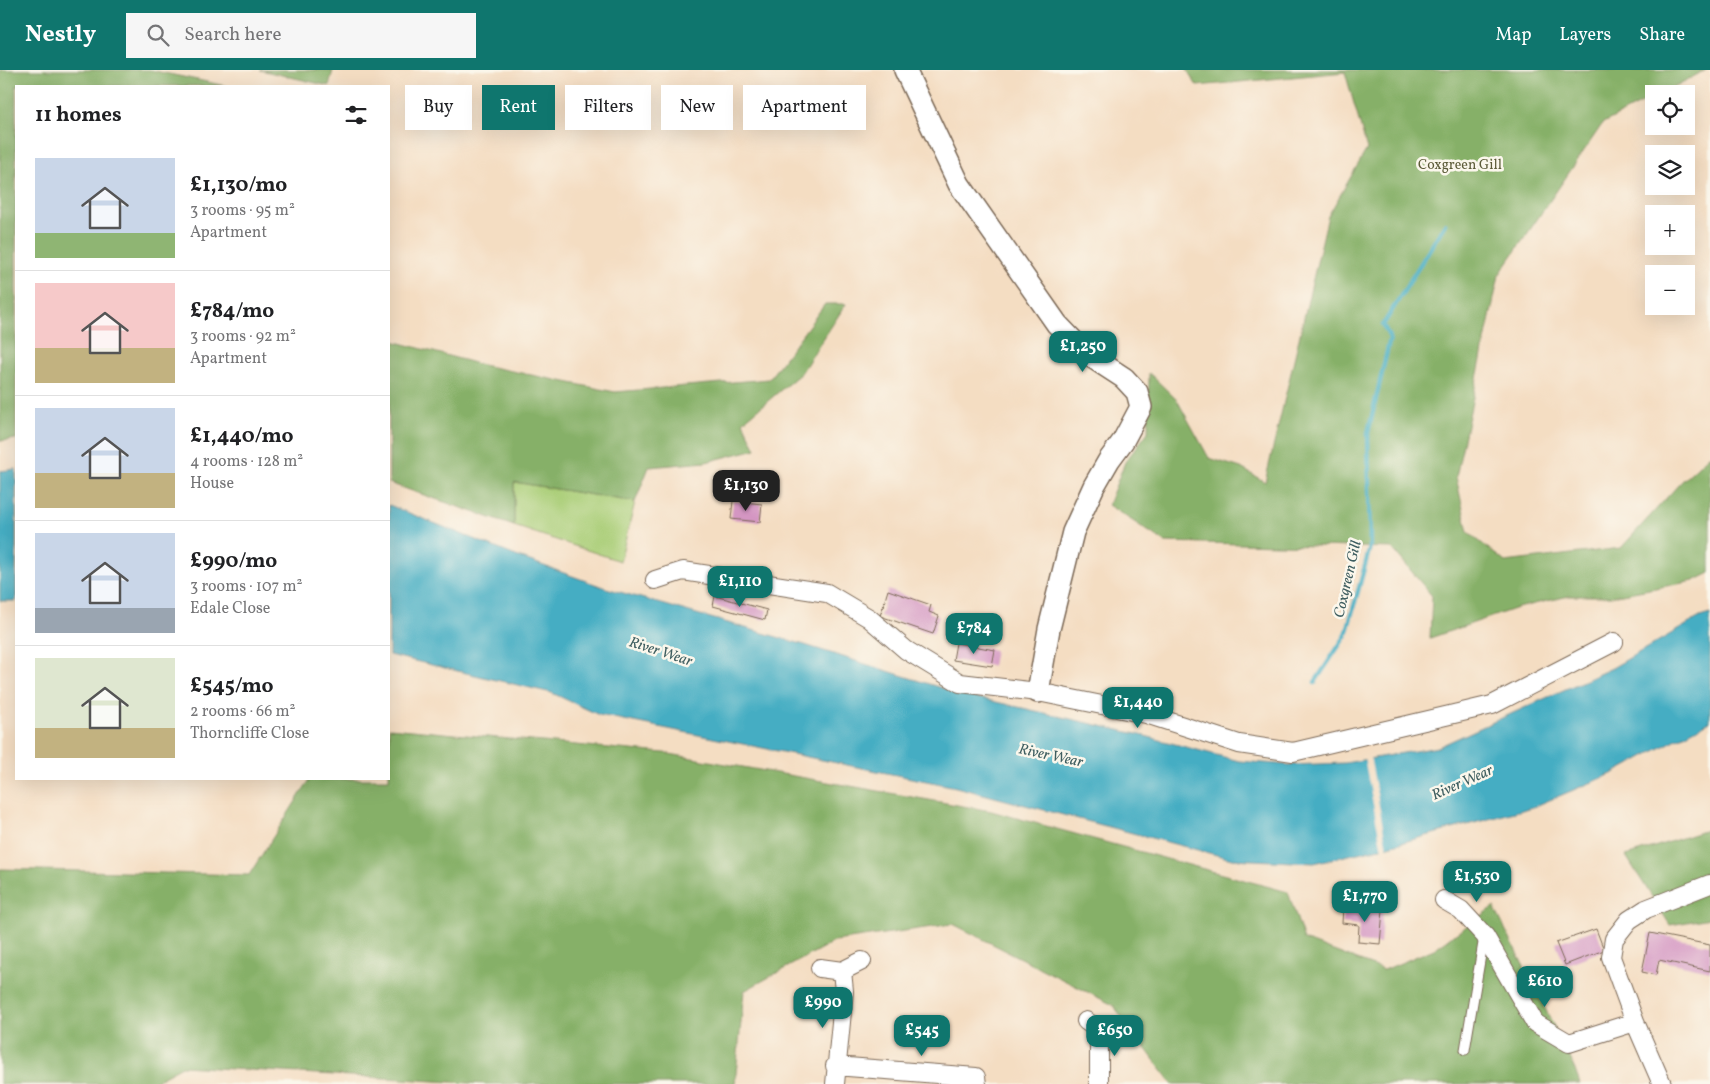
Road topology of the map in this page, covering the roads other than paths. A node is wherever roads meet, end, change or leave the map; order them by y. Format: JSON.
{"nodes":[{"id":1,"x":905,"y":70,"type":"edge"},
{"id":2,"x":655,"y":580,"type":"dead end"},
{"id":3,"x":1614,"y":642,"type":"dead end"},
{"id":4,"x":1038,"y":692,"type":"junction"},
{"id":5,"x":1710,"y":884,"type":"edge"},
{"id":6,"x":1444,"y":900,"type":"dead end"},
{"id":7,"x":1485,"y":936,"type":"junction"},
{"id":8,"x":862,"y":961,"type":"dead end"},
{"id":9,"x":820,"y":968,"type":"dead end"},
{"id":10,"x":842,"y":971,"type":"junction"},
{"id":11,"x":1634,"y":1022,"type":"junction"},
{"id":12,"x":1100,"y":1028,"type":"dead end"},
{"id":13,"x":1466,"y":1050,"type":"dead end"},
{"id":14,"x":835,"y":1066,"type":"junction"},
{"id":15,"x":834,"y":1084,"type":"edge"},
{"id":16,"x":977,"y":1084,"type":"edge"},
{"id":17,"x":1099,"y":1084,"type":"edge"},
{"id":18,"x":1662,"y":1084,"type":"edge"}],
"edges":[{"from":1,"to":4,"type":"street"},
{"from":2,"to":4,"type":"street"},
{"from":3,"to":4,"type":"street"},
{"from":5,"to":11,"type":"street"},
{"from":6,"to":7,"type":"street"},
{"from":7,"to":11,"type":"street"},
{"from":7,"to":13,"type":"lane"},
{"from":8,"to":10,"type":"street"},
{"from":9,"to":10,"type":"street"},
{"from":10,"to":14,"type":"street"},
{"from":11,"to":18,"type":"street"},
{"from":12,"to":17,"type":"street"},
{"from":14,"to":15,"type":"street"},
{"from":14,"to":16,"type":"street"}]}
